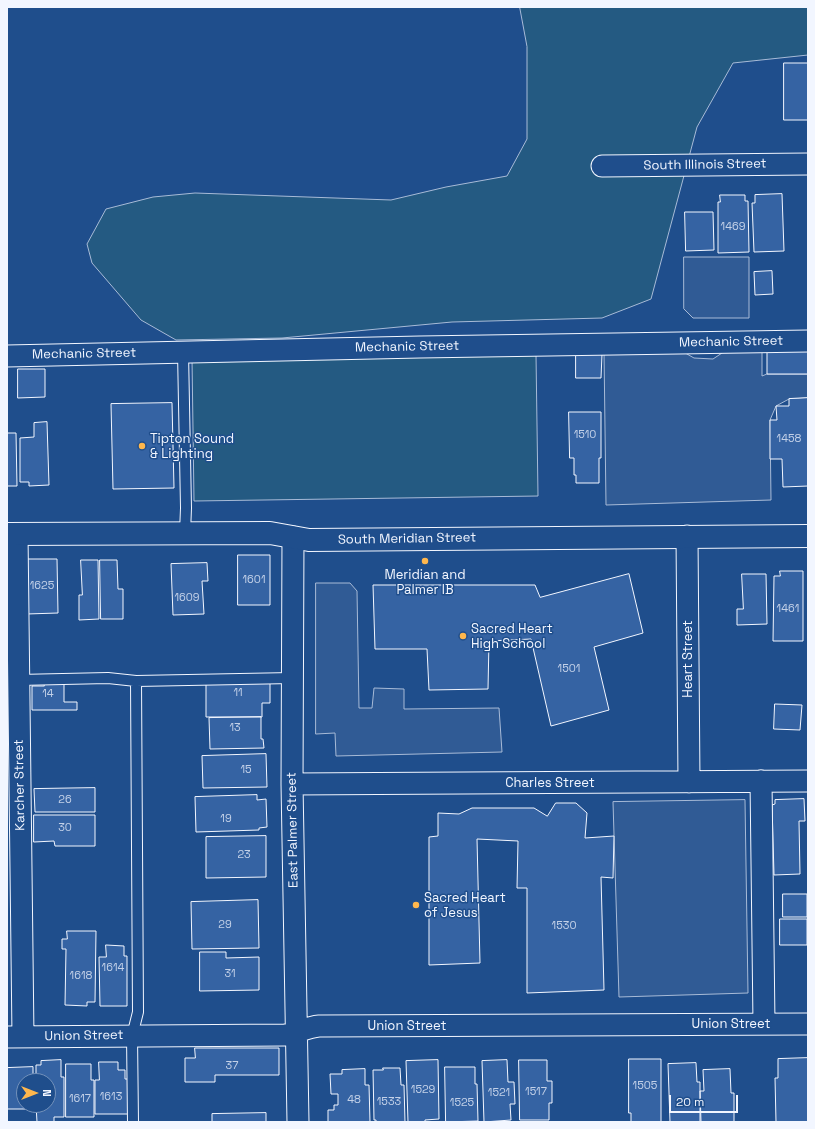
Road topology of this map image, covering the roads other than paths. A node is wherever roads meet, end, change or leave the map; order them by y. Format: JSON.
{"nodes":[{"id":1,"x":808,"y":164,"type":"edge"},
{"id":2,"x":602,"y":166,"type":"dead end"},
{"id":3,"x":808,"y":341,"type":"edge"},
{"id":4,"x":183,"y":352,"type":"junction"},
{"id":5,"x":7,"y":356,"type":"edge"},
{"id":6,"x":185,"y":533,"type":"junction"},
{"id":7,"x":12,"y":534,"type":"edge"},
{"id":8,"x":687,"y":536,"type":"junction"},
{"id":9,"x":808,"y":536,"type":"edge"},
{"id":10,"x":293,"y":537,"type":"junction"},
{"id":11,"x":292,"y":678,"type":"junction"},
{"id":12,"x":18,"y":680,"type":"junction"},
{"id":13,"x":136,"y":681,"type":"junction"},
{"id":14,"x":761,"y":781,"type":"junction"},
{"id":15,"x":808,"y":781,"type":"edge"},
{"id":16,"x":689,"y":782,"type":"junction"},
{"id":17,"x":292,"y":784,"type":"junction"},
{"id":18,"x":764,"y":1024,"type":"junction"},
{"id":19,"x":808,"y":1024,"type":"edge"},
{"id":20,"x":297,"y":1032,"type":"junction"},
{"id":21,"x":132,"y":1036,"type":"junction"},
{"id":22,"x":15,"y":1037,"type":"edge"},
{"id":23,"x":133,"y":1122,"type":"edge"},
{"id":24,"x":298,"y":1122,"type":"edge"}],
"edges":[{"from":1,"to":2,"type":"street","name":"South Illinois Street"},
{"from":3,"to":4,"type":"street","name":"Mechanic Street"},
{"from":4,"to":5,"type":"street","name":"Mechanic Street"},
{"from":4,"to":6,"type":"lane"},
{"from":6,"to":7,"type":"main road","name":"South Meridian Street"},
{"from":6,"to":10,"type":"main road","name":"South Meridian Street"},
{"from":7,"to":12,"type":"street","name":"Karcher Street"},
{"from":8,"to":9,"type":"main road","name":"South Meridian Street"},
{"from":8,"to":10,"type":"main road","name":"South Meridian Street"},
{"from":8,"to":16,"type":"street","name":"Heart Street"},
{"from":10,"to":11,"type":"street","name":"East Palmer Street"},
{"from":11,"to":13,"type":"lane"},
{"from":11,"to":17,"type":"street","name":"East Palmer Street"},
{"from":12,"to":13,"type":"lane"},
{"from":12,"to":22,"type":"street","name":"Karcher Street"},
{"from":13,"to":21,"type":"lane"},
{"from":14,"to":15,"type":"street","name":"Charles Street"},
{"from":14,"to":16,"type":"street","name":"Charles Street"},
{"from":14,"to":18,"type":"street"},
{"from":16,"to":17,"type":"street","name":"Charles Street"},
{"from":17,"to":20,"type":"street","name":"East Palmer Street"},
{"from":18,"to":19,"type":"street","name":"Union Street"},
{"from":18,"to":20,"type":"street","name":"Union Street"},
{"from":20,"to":21,"type":"street","name":"Union Street"},
{"from":20,"to":24,"type":"street","name":"East Palmer Street"},
{"from":21,"to":22,"type":"street","name":"Union Street"},
{"from":21,"to":23,"type":"lane"}]}
